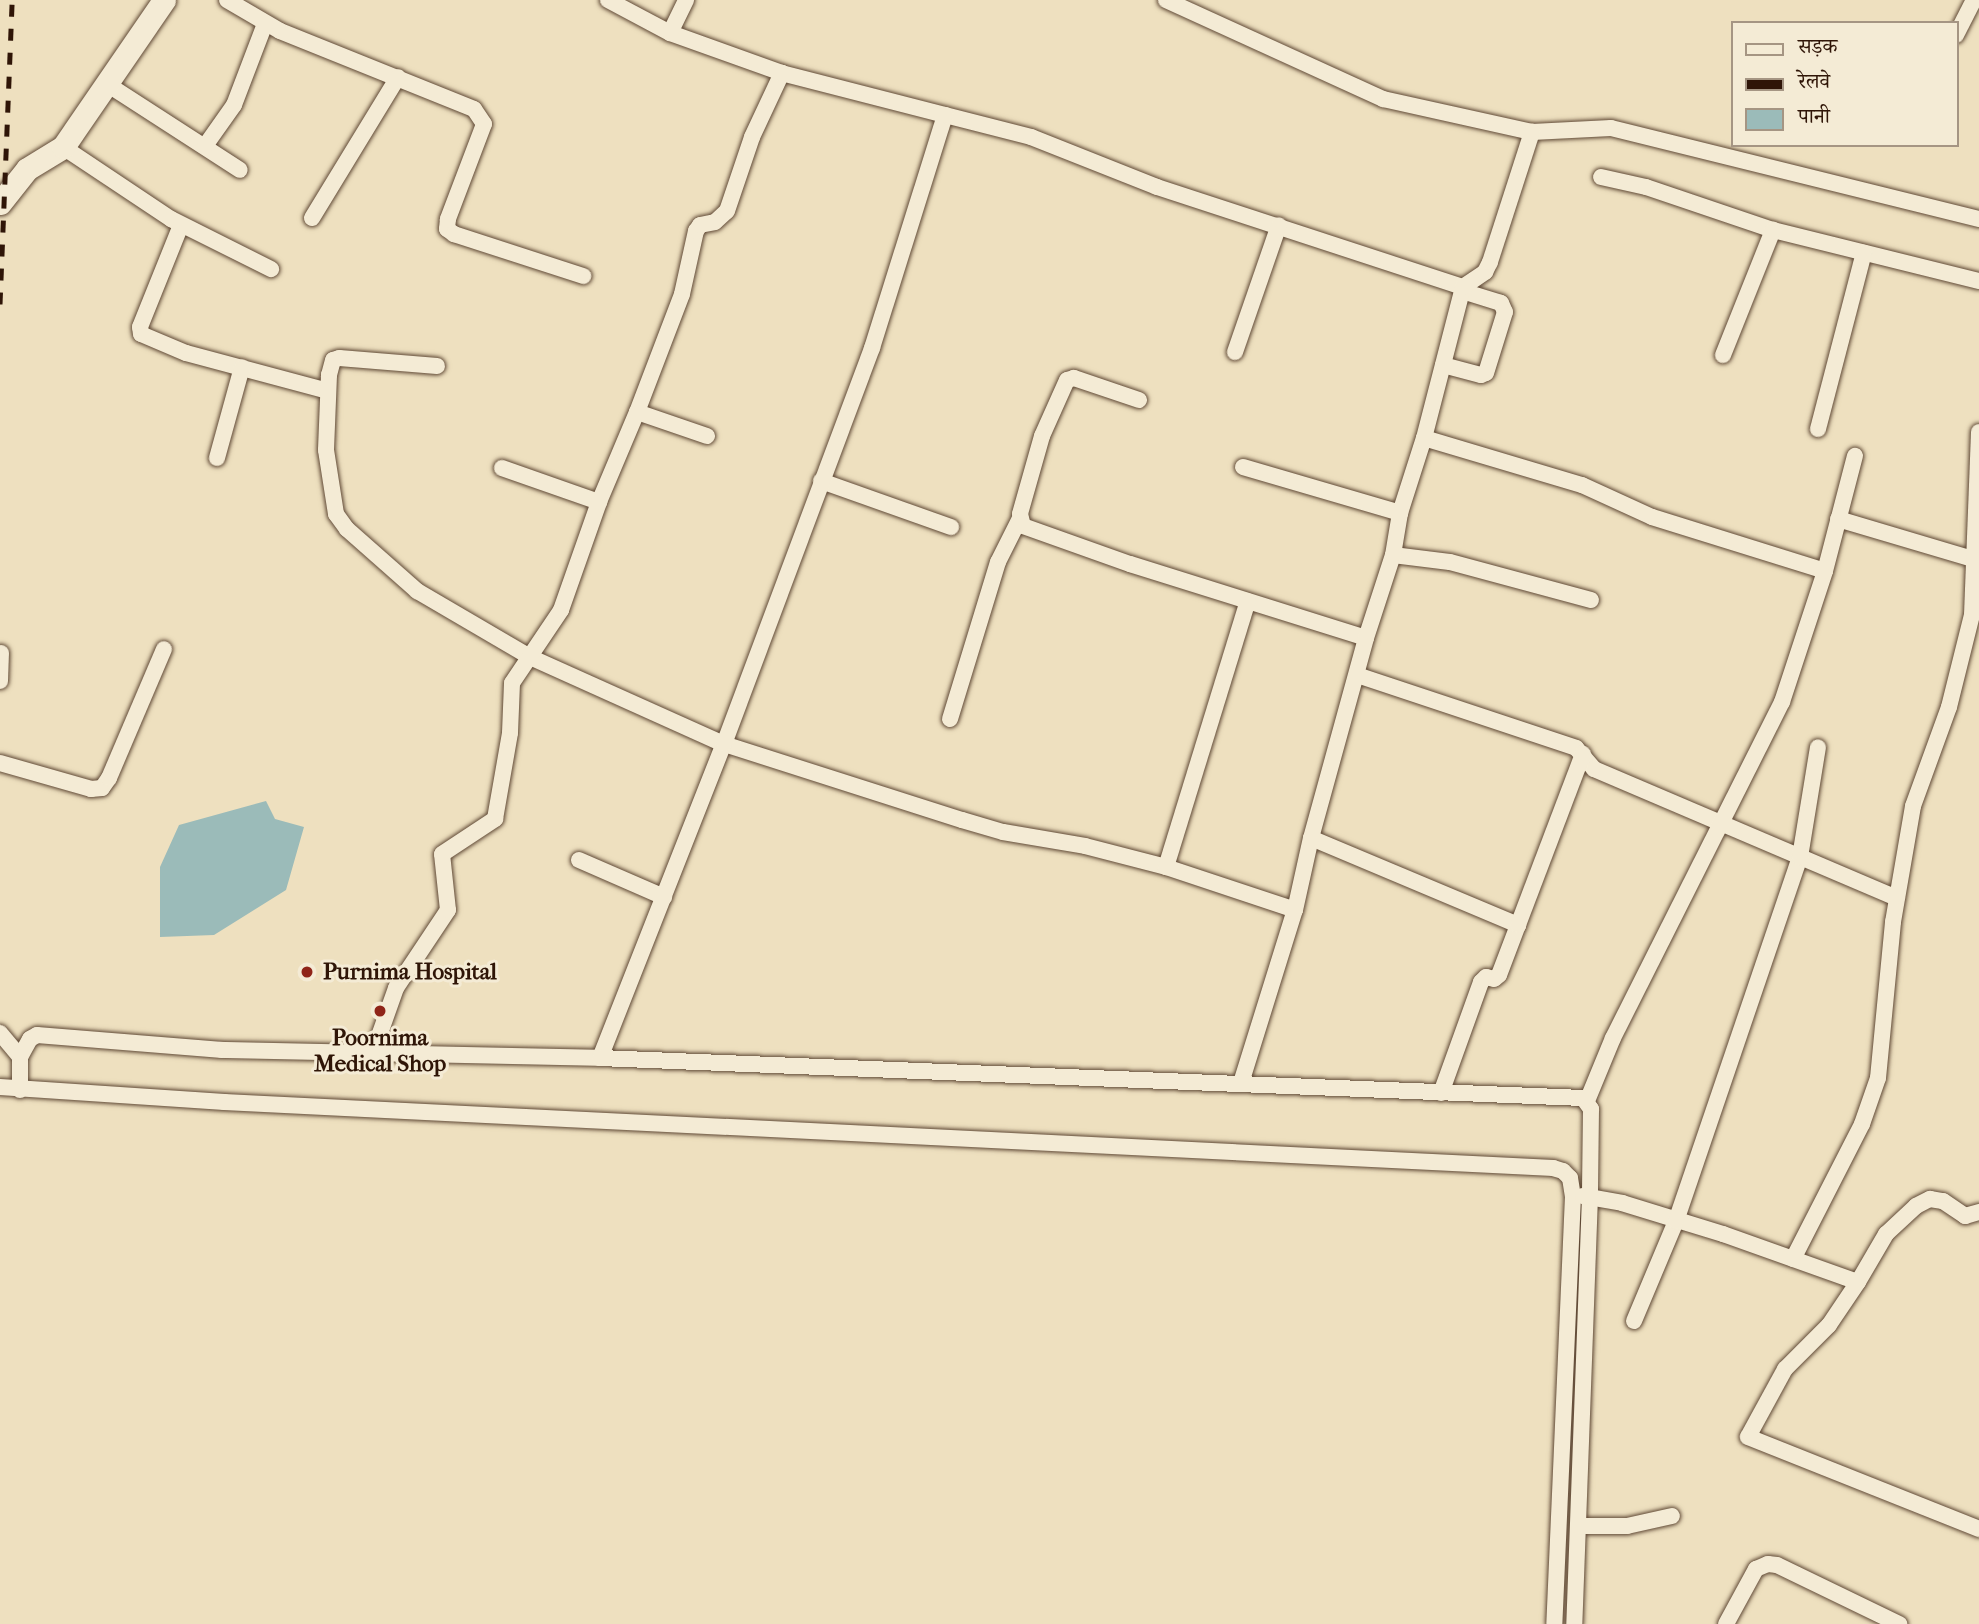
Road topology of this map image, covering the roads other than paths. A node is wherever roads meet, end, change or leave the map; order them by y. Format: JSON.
{"nodes":[{"id":1,"x":164,"y":0,"type":"edge"},
{"id":2,"x":227,"y":0,"type":"edge"},
{"id":3,"x":608,"y":0,"type":"edge"},
{"id":4,"x":686,"y":0,"type":"edge"},
{"id":5,"x":1166,"y":0,"type":"edge"},
{"id":6,"x":1975,"y":0,"type":"edge"},
{"id":7,"x":265,"y":24,"type":"junction"},
{"id":8,"x":1958,"y":31,"type":"edge"},
{"id":9,"x":670,"y":33,"type":"junction"},
{"id":10,"x":782,"y":73,"type":"junction"},
{"id":11,"x":398,"y":77,"type":"junction"},
{"id":12,"x":107,"y":84,"type":"junction"},
{"id":13,"x":945,"y":116,"type":"junction"},
{"id":14,"x":1532,"y":132,"type":"junction"},
{"id":15,"x":63,"y":146,"type":"junction"},
{"id":16,"x":205,"y":146,"type":"junction"},
{"id":17,"x":240,"y":170,"type":"dead end"},
{"id":18,"x":1601,"y":177,"type":"dead end"},
{"id":19,"x":0,"y":203,"type":"edge"},
{"id":20,"x":312,"y":218,"type":"dead end"},
{"id":21,"x":1979,"y":219,"type":"edge"},
{"id":22,"x":181,"y":225,"type":"junction"},
{"id":23,"x":1279,"y":225,"type":"junction"},
{"id":24,"x":1773,"y":230,"type":"junction"},
{"id":25,"x":1864,"y":253,"type":"junction"},
{"id":26,"x":271,"y":269,"type":"dead end"},
{"id":27,"x":583,"y":276,"type":"dead end"},
{"id":28,"x":1979,"y":281,"type":"edge"},
{"id":29,"x":1463,"y":289,"type":"junction"},
{"id":30,"x":1236,"y":352,"type":"dead end"},
{"id":31,"x":1723,"y":355,"type":"dead end"},
{"id":32,"x":1443,"y":365,"type":"junction"},
{"id":33,"x":437,"y":366,"type":"dead end"},
{"id":34,"x":242,"y":368,"type":"junction"},
{"id":35,"x":328,"y":391,"type":"junction"},
{"id":36,"x":1139,"y":400,"type":"dead end"},
{"id":37,"x":637,"y":412,"type":"junction"},
{"id":38,"x":1818,"y":429,"type":"dead end"},
{"id":39,"x":1979,"y":432,"type":"edge"},
{"id":40,"x":707,"y":436,"type":"dead end"},
{"id":41,"x":1424,"y":438,"type":"junction"},
{"id":42,"x":1854,"y":456,"type":"dead end"},
{"id":43,"x":217,"y":458,"type":"dead end"},
{"id":44,"x":1243,"y":467,"type":"dead end"},
{"id":45,"x":502,"y":468,"type":"dead end"},
{"id":46,"x":821,"y":481,"type":"junction"},
{"id":47,"x":599,"y":502,"type":"junction"},
{"id":48,"x":1400,"y":513,"type":"junction"},
{"id":49,"x":1838,"y":519,"type":"junction"},
{"id":50,"x":1019,"y":520,"type":"junction"},
{"id":51,"x":951,"y":527,"type":"dead end"},
{"id":52,"x":1393,"y":555,"type":"junction"},
{"id":53,"x":1973,"y":559,"type":"junction"},
{"id":54,"x":1825,"y":571,"type":"junction"},
{"id":55,"x":1591,"y":600,"type":"dead end"},
{"id":56,"x":1248,"y":601,"type":"junction"},
{"id":57,"x":1366,"y":638,"type":"junction"},
{"id":58,"x":164,"y":649,"type":"dead end"},
{"id":59,"x":1,"y":653,"type":"edge"},
{"id":60,"x":530,"y":657,"type":"junction"},
{"id":61,"x":1357,"y":675,"type":"junction"},
{"id":62,"x":0,"y":681,"type":"edge"},
{"id":63,"x":950,"y":719,"type":"dead end"},
{"id":64,"x":724,"y":744,"type":"junction"},
{"id":65,"x":1818,"y":747,"type":"dead end"},
{"id":66,"x":1583,"y":754,"type":"junction"},
{"id":67,"x":0,"y":763,"type":"edge"},
{"id":68,"x":1723,"y":824,"type":"junction"},
{"id":69,"x":1311,"y":838,"type":"junction"},
{"id":70,"x":1800,"y":857,"type":"junction"},
{"id":71,"x":579,"y":860,"type":"dead end"},
{"id":72,"x":1166,"y":867,"type":"junction"},
{"id":73,"x":664,"y":897,"type":"junction"},
{"id":74,"x":1897,"y":898,"type":"junction"},
{"id":75,"x":1295,"y":910,"type":"junction"},
{"id":76,"x":1518,"y":925,"type":"junction"},
{"id":77,"x":0,"y":1033,"type":"edge"},
{"id":78,"x":373,"y":1053,"type":"junction"},
{"id":79,"x":20,"y":1057,"type":"junction"},
{"id":80,"x":600,"y":1058,"type":"junction"},
{"id":81,"x":1241,"y":1083,"type":"junction"},
{"id":82,"x":0,"y":1087,"type":"edge"},
{"id":83,"x":20,"y":1090,"type":"junction"},
{"id":84,"x":1441,"y":1093,"type":"junction"},
{"id":85,"x":1587,"y":1101,"type":"junction"},
{"id":86,"x":1573,"y":1196,"type":"junction"},
{"id":87,"x":1590,"y":1196,"type":"junction"},
{"id":88,"x":1979,"y":1212,"type":"edge"},
{"id":89,"x":1676,"y":1221,"type":"junction"},
{"id":90,"x":1793,"y":1259,"type":"junction"},
{"id":91,"x":1858,"y":1282,"type":"junction"},
{"id":92,"x":1634,"y":1321,"type":"dead end"},
{"id":93,"x":1672,"y":1516,"type":"dead end"},
{"id":94,"x":1579,"y":1526,"type":"junction"},
{"id":95,"x":1979,"y":1529,"type":"edge"},
{"id":96,"x":1554,"y":1624,"type":"edge"},
{"id":97,"x":1574,"y":1624,"type":"edge"},
{"id":98,"x":1726,"y":1624,"type":"edge"},
{"id":99,"x":1899,"y":1624,"type":"edge"}],
"edges":[{"from":1,"to":12,"type":"street"},
{"from":2,"to":7,"type":"street"},
{"from":3,"to":9,"type":"street"},
{"from":4,"to":9,"type":"street"},
{"from":5,"to":14,"type":"street"},
{"from":6,"to":8,"type":"street"},
{"from":7,"to":11,"type":"street"},
{"from":7,"to":16,"type":"street"},
{"from":9,"to":10,"type":"street"},
{"from":10,"to":13,"type":"street"},
{"from":10,"to":37,"type":"street"},
{"from":11,"to":20,"type":"street"},
{"from":11,"to":27,"type":"street"},
{"from":12,"to":15,"type":"street"},
{"from":12,"to":16,"type":"street"},
{"from":13,"to":23,"type":"street"},
{"from":13,"to":46,"type":"street"},
{"from":14,"to":21,"type":"street"},
{"from":14,"to":29,"type":"street"},
{"from":15,"to":19,"type":"street"},
{"from":15,"to":22,"type":"street"},
{"from":16,"to":17,"type":"street"},
{"from":18,"to":24,"type":"street"},
{"from":22,"to":26,"type":"street"},
{"from":22,"to":34,"type":"street"},
{"from":23,"to":29,"type":"street"},
{"from":23,"to":30,"type":"street"},
{"from":24,"to":25,"type":"street"},
{"from":24,"to":31,"type":"street"},
{"from":25,"to":28,"type":"street"},
{"from":25,"to":38,"type":"street"},
{"from":29,"to":32,"type":"street"},
{"from":29,"to":32,"type":"street"},
{"from":32,"to":41,"type":"street"},
{"from":33,"to":35,"type":"street"},
{"from":34,"to":35,"type":"street"},
{"from":34,"to":43,"type":"street"},
{"from":35,"to":60,"type":"street"},
{"from":36,"to":50,"type":"street"},
{"from":37,"to":40,"type":"street"},
{"from":37,"to":47,"type":"street"},
{"from":39,"to":53,"type":"street"},
{"from":41,"to":48,"type":"street"},
{"from":41,"to":54,"type":"street"},
{"from":42,"to":49,"type":"street"},
{"from":44,"to":48,"type":"street"},
{"from":45,"to":47,"type":"street"},
{"from":46,"to":51,"type":"street"},
{"from":46,"to":64,"type":"street"},
{"from":47,"to":60,"type":"street"},
{"from":48,"to":52,"type":"street"},
{"from":49,"to":53,"type":"street"},
{"from":49,"to":54,"type":"street"},
{"from":50,"to":56,"type":"street"},
{"from":50,"to":63,"type":"street"},
{"from":52,"to":55,"type":"street"},
{"from":52,"to":57,"type":"street"},
{"from":53,"to":74,"type":"street"},
{"from":54,"to":68,"type":"street"},
{"from":56,"to":57,"type":"street"},
{"from":56,"to":72,"type":"street"},
{"from":57,"to":61,"type":"street"},
{"from":58,"to":67,"type":"street"},
{"from":59,"to":62,"type":"street"},
{"from":60,"to":64,"type":"street"},
{"from":60,"to":78,"type":"street"},
{"from":61,"to":66,"type":"street"},
{"from":61,"to":69,"type":"street"},
{"from":64,"to":72,"type":"street"},
{"from":64,"to":73,"type":"street"},
{"from":65,"to":70,"type":"street"},
{"from":66,"to":68,"type":"street"},
{"from":66,"to":76,"type":"street"},
{"from":68,"to":70,"type":"street"},
{"from":68,"to":85,"type":"street"},
{"from":69,"to":75,"type":"street"},
{"from":69,"to":76,"type":"street"},
{"from":70,"to":74,"type":"street"},
{"from":70,"to":89,"type":"street"},
{"from":71,"to":73,"type":"street"},
{"from":72,"to":75,"type":"street"},
{"from":73,"to":80,"type":"street"},
{"from":74,"to":90,"type":"street"},
{"from":75,"to":81,"type":"street"},
{"from":76,"to":84,"type":"street"},
{"from":77,"to":79,"type":"street"},
{"from":78,"to":79,"type":"street"},
{"from":78,"to":80,"type":"street"},
{"from":79,"to":83,"type":"street"},
{"from":80,"to":81,"type":"street"},
{"from":81,"to":84,"type":"street"},
{"from":82,"to":83,"type":"street"},
{"from":83,"to":86,"type":"street"},
{"from":84,"to":85,"type":"street"},
{"from":85,"to":87,"type":"street"},
{"from":86,"to":87,"type":"street"},
{"from":86,"to":96,"type":"street"},
{"from":87,"to":89,"type":"street"},
{"from":87,"to":94,"type":"street"},
{"from":88,"to":91,"type":"street"},
{"from":89,"to":90,"type":"street"},
{"from":89,"to":92,"type":"street"},
{"from":90,"to":91,"type":"street"},
{"from":91,"to":95,"type":"street"},
{"from":93,"to":94,"type":"street"},
{"from":94,"to":97,"type":"street"},
{"from":98,"to":99,"type":"street"}]}
